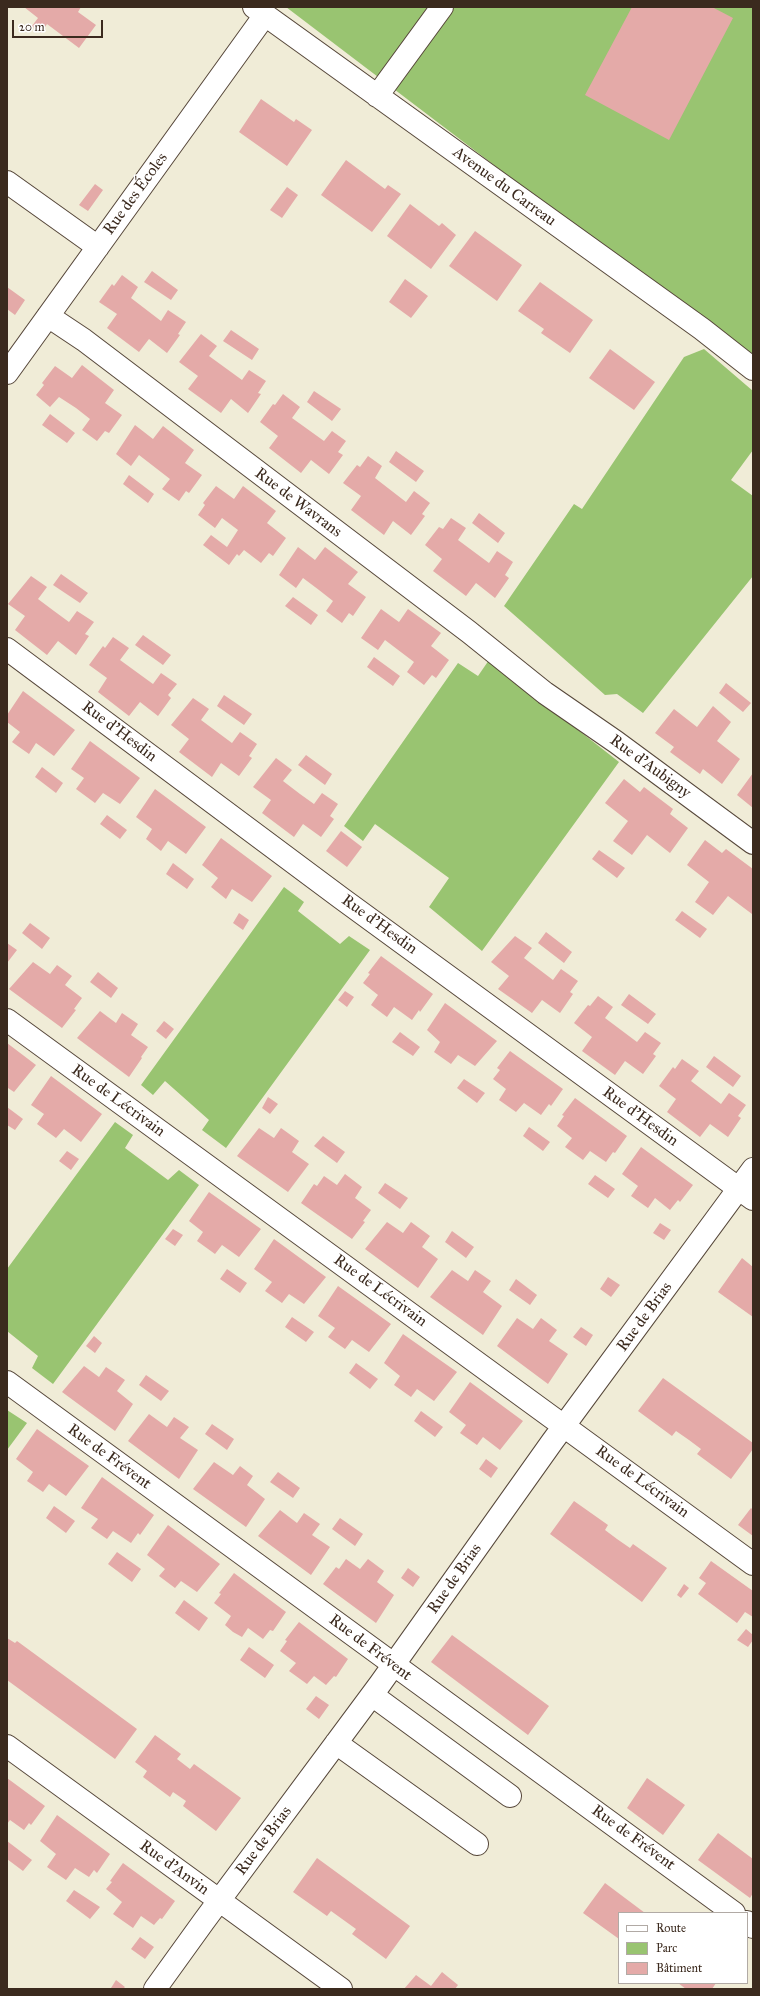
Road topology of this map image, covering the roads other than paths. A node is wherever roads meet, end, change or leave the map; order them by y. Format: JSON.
{"nodes":[{"id":1,"x":442,"y":7,"type":"edge"},
{"id":2,"x":259,"y":11,"type":"edge"},
{"id":3,"x":377,"y":96,"type":"junction"},
{"id":4,"x":7,"y":182,"type":"edge"},
{"id":5,"x":98,"y":247,"type":"junction"},
{"id":6,"x":48,"y":316,"type":"junction"},
{"id":7,"x":753,"y":369,"type":"edge"},
{"id":8,"x":7,"y":373,"type":"edge"},
{"id":9,"x":7,"y":649,"type":"edge"},
{"id":10,"x":545,"y":693,"type":"joint"},
{"id":11,"x":753,"y":843,"type":"edge"},
{"id":12,"x":7,"y":1020,"type":"edge"},
{"id":13,"x":753,"y":1168,"type":"edge"},
{"id":14,"x":746,"y":1193,"type":"edge"},
{"id":15,"x":7,"y":1382,"type":"edge"},
{"id":16,"x":565,"y":1426,"type":"junction"},
{"id":17,"x":753,"y":1564,"type":"edge"},
{"id":18,"x":394,"y":1665,"type":"junction"},
{"id":19,"x":372,"y":1695,"type":"junction"},
{"id":20,"x":336,"y":1743,"type":"junction"},
{"id":21,"x":7,"y":1746,"type":"edge"},
{"id":22,"x":510,"y":1796,"type":"dead end"},
{"id":23,"x":477,"y":1844,"type":"dead end"},
{"id":24,"x":219,"y":1901,"type":"junction"},
{"id":25,"x":733,"y":1912,"type":"edge"},
{"id":26,"x":156,"y":1989,"type":"edge"},
{"id":27,"x":341,"y":1989,"type":"edge"}],
"edges":[{"from":1,"to":3,"type":"street"},
{"from":2,"to":3,"type":"street","name":"Avenue du Carreau"},
{"from":2,"to":5,"type":"street","name":"Rue des Écoles"},
{"from":3,"to":7,"type":"street","name":"Avenue du Carreau"},
{"from":4,"to":5,"type":"street"},
{"from":5,"to":6,"type":"street","name":"Rue des Écoles"},
{"from":6,"to":8,"type":"street","name":"Rue des Écoles"},
{"from":6,"to":10,"type":"street","name":"Rue de Wavrans"},
{"from":9,"to":14,"type":"street","name":"Rue d'Hesdin"},
{"from":10,"to":11,"type":"street","name":"Rue d'Aubigny"},
{"from":12,"to":16,"type":"street","name":"Rue de Lécrivain"},
{"from":13,"to":14,"type":"street","name":"Rue de Brias"},
{"from":14,"to":16,"type":"street","name":"Rue de Brias"},
{"from":15,"to":18,"type":"street","name":"Rue de Frévent"},
{"from":16,"to":17,"type":"street","name":"Rue de Lécrivain"},
{"from":16,"to":18,"type":"street","name":"Rue de Brias"},
{"from":18,"to":19,"type":"street","name":"Rue de Brias"},
{"from":18,"to":25,"type":"street","name":"Rue de Frévent"},
{"from":19,"to":20,"type":"street","name":"Rue de Brias"},
{"from":19,"to":22,"type":"street"},
{"from":20,"to":23,"type":"street"},
{"from":20,"to":24,"type":"street","name":"Rue de Brias"},
{"from":21,"to":24,"type":"street","name":"Rue d'Anvin"},
{"from":24,"to":26,"type":"street","name":"Rue de Brias"},
{"from":24,"to":27,"type":"street","name":"Rue d'Anvin"}]}
